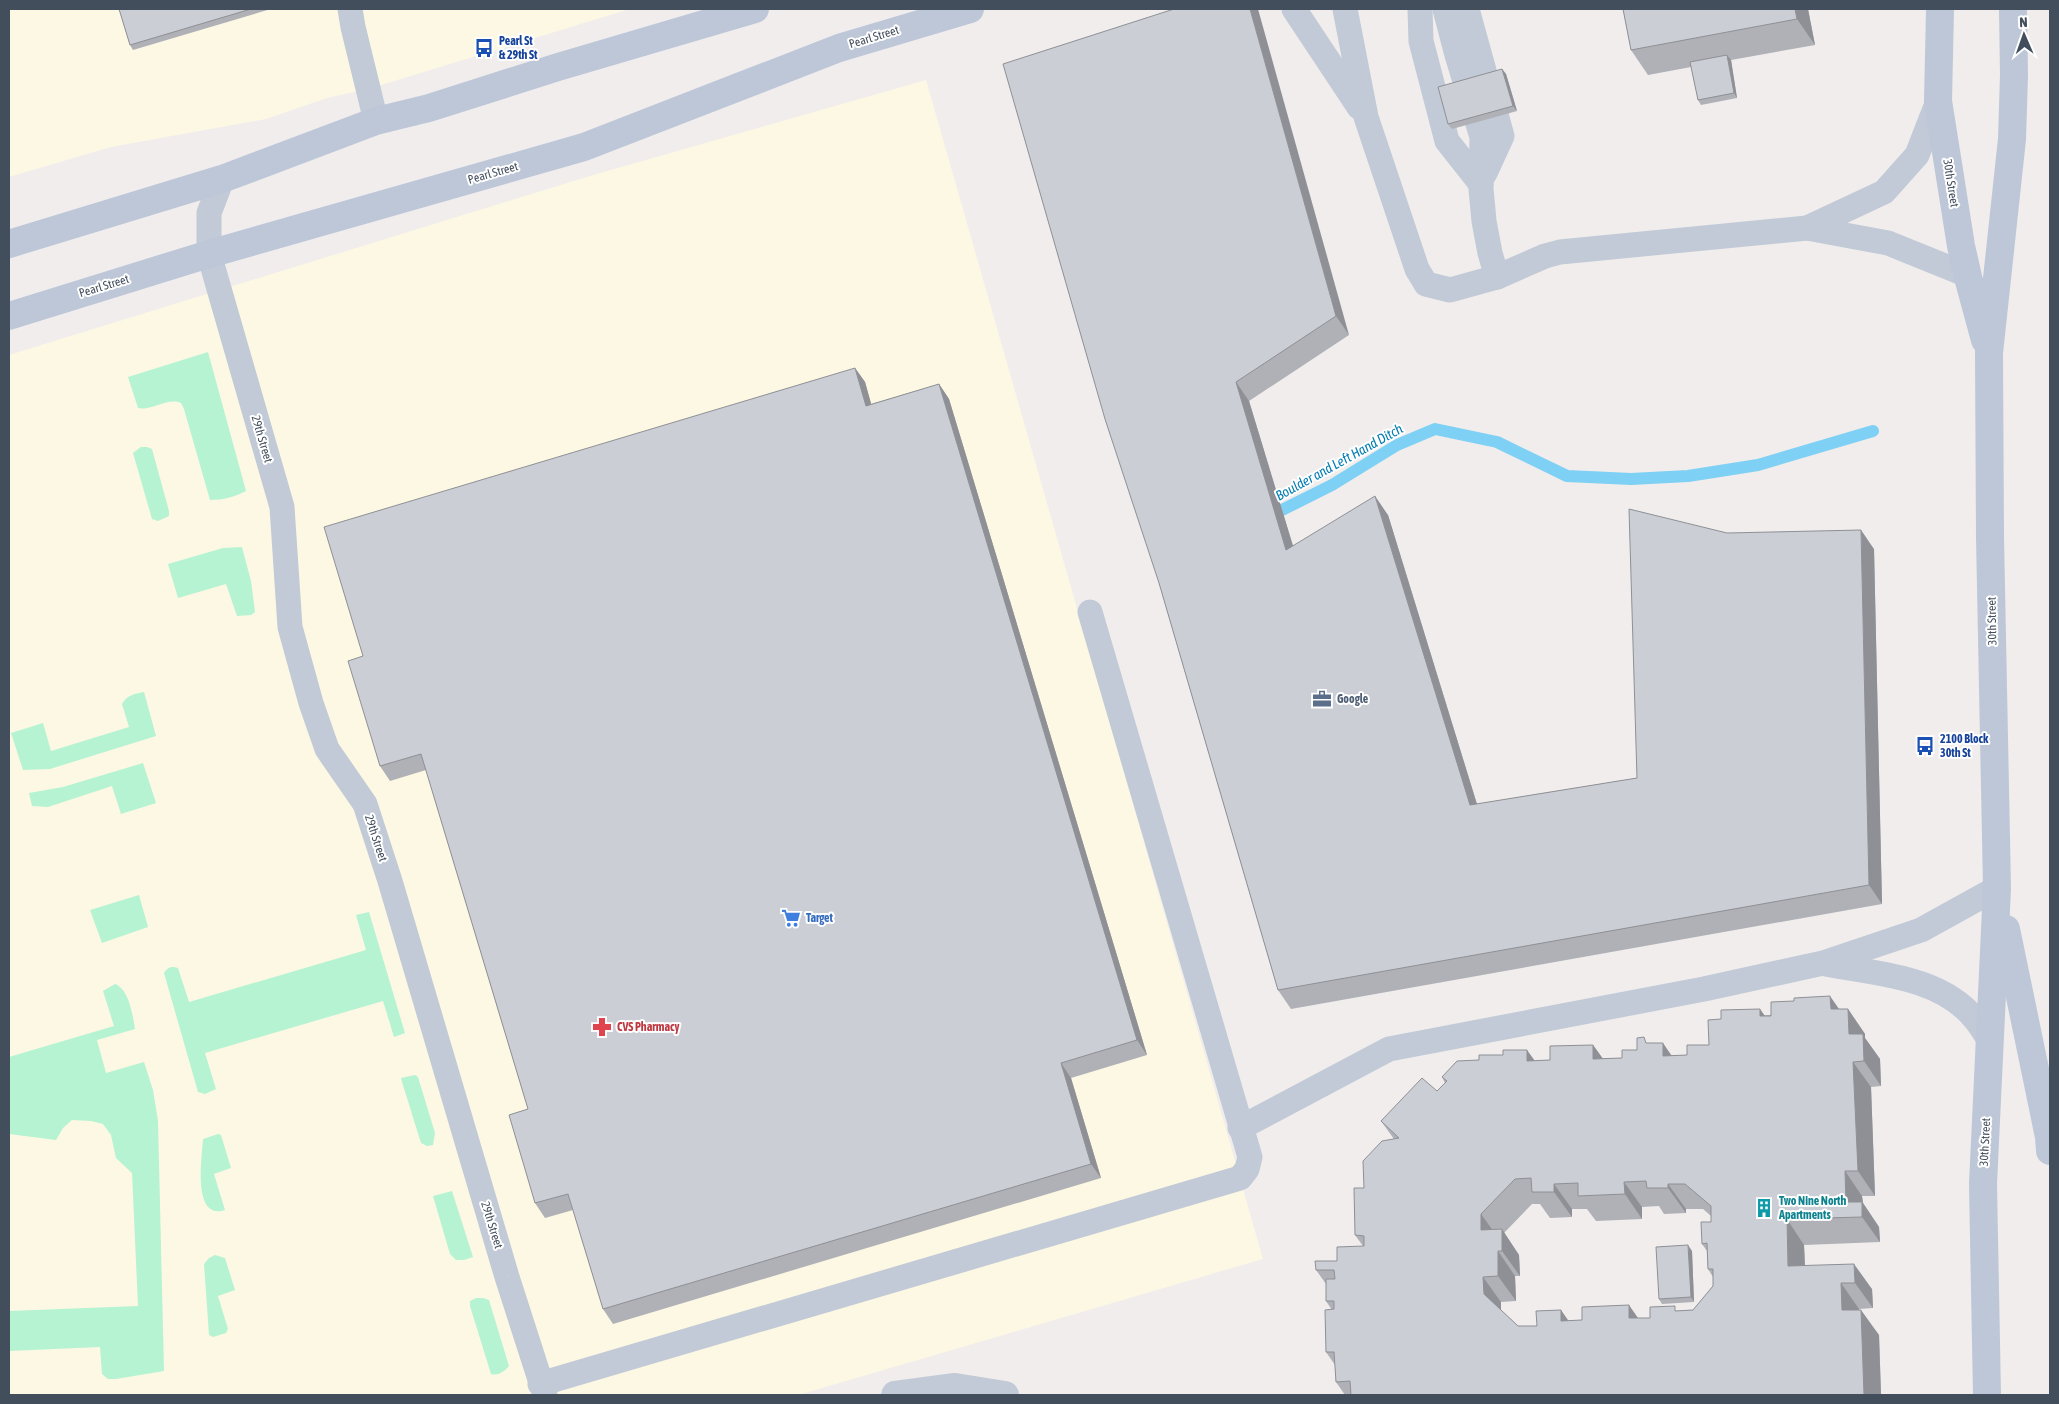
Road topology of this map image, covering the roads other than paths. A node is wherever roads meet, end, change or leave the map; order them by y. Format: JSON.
{"nodes":[{"id":1,"x":350,"y":9,"type":"edge"},
{"id":2,"x":755,"y":9,"type":"edge"},
{"id":3,"x":970,"y":9,"type":"edge"},
{"id":4,"x":1294,"y":9,"type":"edge"},
{"id":5,"x":1345,"y":9,"type":"edge"},
{"id":6,"x":1420,"y":9,"type":"edge"},
{"id":7,"x":1445,"y":9,"type":"edge"},
{"id":8,"x":1468,"y":9,"type":"edge"},
{"id":9,"x":1940,"y":9,"type":"edge"},
{"id":10,"x":2013,"y":9,"type":"edge"},
{"id":11,"x":1938,"y":101,"type":"junction"},
{"id":12,"x":1366,"y":117,"type":"junction"},
{"id":13,"x":376,"y":121,"type":"junction"},
{"id":14,"x":222,"y":179,"type":"junction"},
{"id":15,"x":1482,"y":182,"type":"junction"},
{"id":16,"x":1807,"y":228,"type":"junction"},
{"id":17,"x":9,"y":244,"type":"edge"},
{"id":18,"x":209,"y":254,"type":"junction"},
{"id":19,"x":1967,"y":275,"type":"junction"},
{"id":20,"x":1497,"y":277,"type":"junction"},
{"id":21,"x":9,"y":316,"type":"edge"},
{"id":22,"x":1989,"y":353,"type":"junction"},
{"id":23,"x":1090,"y":612,"type":"dead end"},
{"id":24,"x":1997,"y":888,"type":"junction"},
{"id":25,"x":1823,"y":963,"type":"junction"},
{"id":26,"x":1990,"y":1041,"type":"junction"},
{"id":27,"x":1240,"y":1128,"type":"junction"},
{"id":28,"x":2050,"y":1141,"type":"edge"},
{"id":29,"x":542,"y":1390,"type":"edge"},
{"id":30,"x":895,"y":1395,"type":"edge"},
{"id":31,"x":1005,"y":1395,"type":"edge"},
{"id":32,"x":1987,"y":1395,"type":"edge"}],
"edges":[{"from":1,"to":13,"type":"lane"},
{"from":2,"to":13,"type":"main road"},
{"from":3,"to":18,"type":"main road","name":"Pearl Street"},
{"from":4,"to":12,"type":"lane"},
{"from":5,"to":12,"type":"lane"},
{"from":6,"to":15,"type":"lane"},
{"from":7,"to":15,"type":"lane"},
{"from":8,"to":15,"type":"lane"},
{"from":9,"to":11,"type":"main road","name":"30th Street"},
{"from":10,"to":22,"type":"main road","name":"30th Street"},
{"from":11,"to":16,"type":"lane"},
{"from":11,"to":19,"type":"main road","name":"30th Street"},
{"from":12,"to":20,"type":"lane"},
{"from":13,"to":14,"type":"main road"},
{"from":14,"to":17,"type":"main road"},
{"from":14,"to":18,"type":"lane","name":"29th Street"},
{"from":15,"to":20,"type":"lane"},
{"from":16,"to":19,"type":"lane"},
{"from":16,"to":20,"type":"lane"},
{"from":18,"to":21,"type":"main road","name":"Pearl Street"},
{"from":18,"to":29,"type":"lane","name":"29th Street"},
{"from":19,"to":22,"type":"main road","name":"30th Street"},
{"from":22,"to":24,"type":"main road","name":"30th Street"},
{"from":23,"to":27,"type":"lane"},
{"from":24,"to":25,"type":"lane"},
{"from":24,"to":26,"type":"main road","name":"30th Street"},
{"from":24,"to":28,"type":"main road","name":"30th Street"},
{"from":25,"to":26,"type":"lane"},
{"from":25,"to":27,"type":"lane"},
{"from":26,"to":32,"type":"main road","name":"30th Street"},
{"from":27,"to":29,"type":"lane"},
{"from":30,"to":31,"type":"street"}]}
